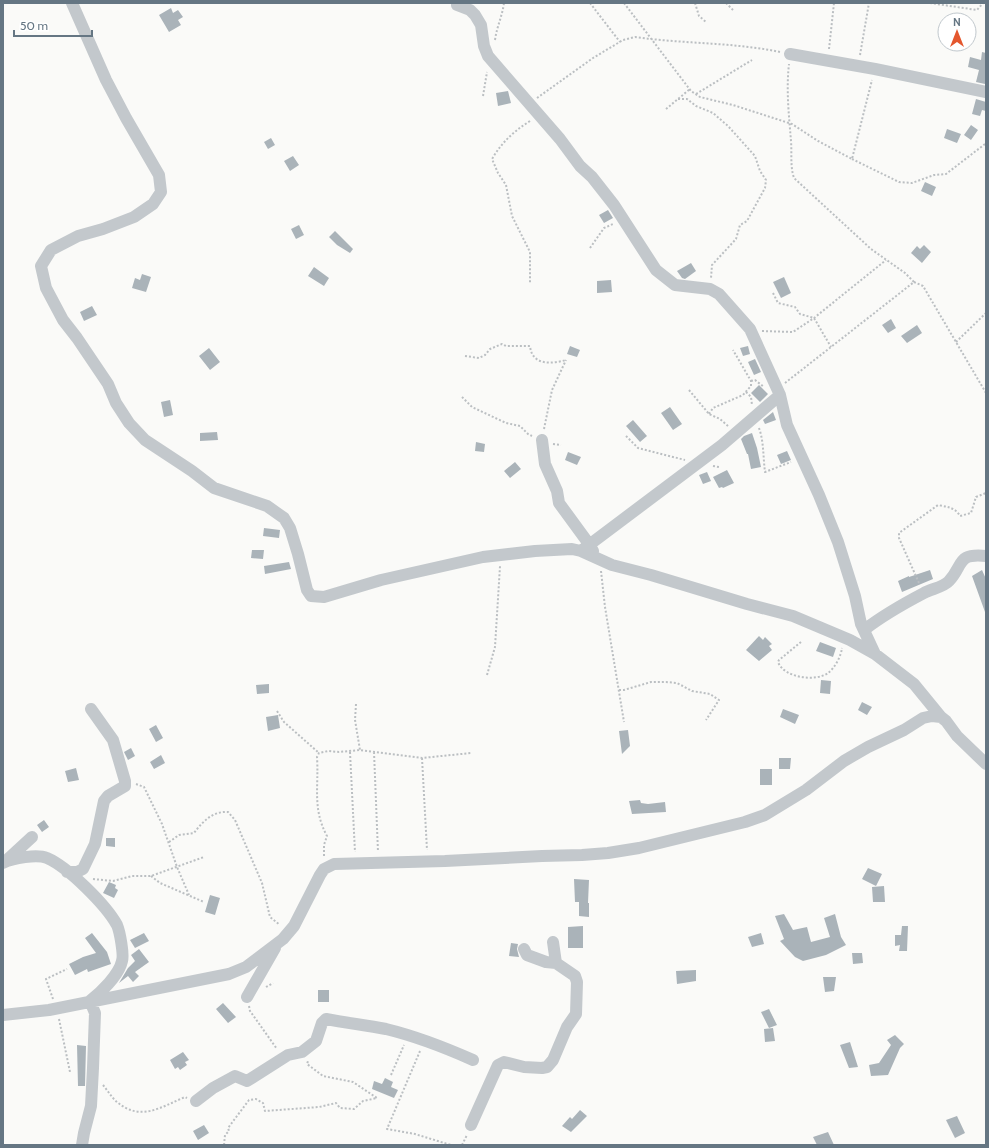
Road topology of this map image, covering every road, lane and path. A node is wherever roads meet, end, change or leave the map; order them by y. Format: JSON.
{"nodes":[{"id":1,"x":72,"y":3,"type":"edge"},
{"id":2,"x":504,"y":3,"type":"edge"},
{"id":3,"x":590,"y":3,"type":"edge"},
{"id":4,"x":624,"y":3,"type":"edge"},
{"id":5,"x":695,"y":3,"type":"edge"},
{"id":6,"x":726,"y":3,"type":"edge"},
{"id":7,"x":834,"y":3,"type":"edge"},
{"id":8,"x":869,"y":3,"type":"edge"},
{"id":9,"x":930,"y":3,"type":"edge"},
{"id":10,"x":983,"y":3,"type":"edge"},
{"id":11,"x":457,"y":5,"type":"dead end"},
{"id":12,"x":733,"y":10,"type":"dead end"},
{"id":13,"x":706,"y":22,"type":"dead end"},
{"id":14,"x":651,"y":40,"type":"junction"},
{"id":15,"x":620,"y":42,"type":"junction"},
{"id":16,"x":790,"y":54,"type":"junction"},
{"id":17,"x":490,"y":58,"type":"junction"},
{"id":18,"x":752,"y":60,"type":"dead end"},
{"id":19,"x":827,"y":61,"type":"junction"},
{"id":20,"x":858,"y":66,"type":"junction"},
{"id":21,"x":875,"y":69,"type":"junction"},
{"id":22,"x":690,"y":89,"type":"junction"},
{"id":23,"x":986,"y":92,"type":"edge"},
{"id":24,"x":696,"y":94,"type":"junction"},
{"id":25,"x":483,"y":96,"type":"dead end"},
{"id":26,"x":678,"y":99,"type":"junction"},
{"id":27,"x":530,"y":103,"type":"junction"},
{"id":28,"x":666,"y":109,"type":"dead end"},
{"id":29,"x":539,"y":114,"type":"junction"},
{"id":30,"x":789,"y":123,"type":"junction"},
{"id":31,"x":985,"y":144,"type":"dead end"},
{"id":32,"x":852,"y":160,"type":"junction"},
{"id":33,"x":624,"y":219,"type":"junction"},
{"id":34,"x":590,"y":248,"type":"dead end"},
{"id":35,"x":886,"y":260,"type":"junction"},
{"id":36,"x":914,"y":282,"type":"junction"},
{"id":37,"x":530,"y":283,"type":"dead end"},
{"id":38,"x":710,"y":289,"type":"junction"},
{"id":39,"x":773,"y":293,"type":"dead end"},
{"id":40,"x":986,"y":313,"type":"edge"},
{"id":41,"x":814,"y":318,"type":"junction"},
{"id":42,"x":750,"y":329,"type":"junction"},
{"id":43,"x":956,"y":342,"type":"junction"},
{"id":44,"x":831,"y":348,"type":"junction"},
{"id":45,"x":733,"y":350,"type":"dead end"},
{"id":46,"x":465,"y":356,"type":"dead end"},
{"id":47,"x":690,"y":390,"type":"dead end"},
{"id":48,"x":746,"y":392,"type":"junction"},
{"id":49,"x":779,"y":393,"type":"junction"},
{"id":50,"x":986,"y":393,"type":"edge"},
{"id":51,"x":462,"y":397,"type":"dead end"},
{"id":52,"x":709,"y":414,"type":"junction"},
{"id":53,"x":755,"y":417,"type":"junction"},
{"id":54,"x":740,"y":429,"type":"junction"},
{"id":55,"x":626,"y":436,"type":"dead end"},
{"id":56,"x":542,"y":440,"type":"junction"},
{"id":57,"x":562,"y":445,"type":"dead end"},
{"id":58,"x":802,"y":458,"type":"junction"},
{"id":59,"x":697,"y":464,"type":"junction"},
{"id":60,"x":720,"y":467,"type":"dead end"},
{"id":61,"x":986,"y":493,"type":"edge"},
{"id":62,"x":585,"y":547,"type":"junction"},
{"id":63,"x":500,"y":555,"type":"junction"},
{"id":64,"x":986,"y":556,"type":"edge"},
{"id":65,"x":598,"y":559,"type":"junction"},
{"id":66,"x":924,"y":593,"type":"junction"},
{"id":67,"x":864,"y":630,"type":"junction"},
{"id":68,"x":844,"y":637,"type":"junction"},
{"id":69,"x":800,"y":642,"type":"dead end"},
{"id":70,"x":875,"y":654,"type":"junction"},
{"id":71,"x":487,"y":674,"type":"dead end"},
{"id":72,"x":618,"y":690,"type":"junction"},
{"id":73,"x":356,"y":704,"type":"dead end"},
{"id":74,"x":91,"y":709,"type":"dead end"},
{"id":75,"x":277,"y":711,"type":"dead end"},
{"id":76,"x":941,"y":717,"type":"junction"},
{"id":77,"x":706,"y":720,"type":"dead end"},
{"id":78,"x":624,"y":722,"type":"dead end"},
{"id":79,"x":360,"y":750,"type":"junction"},
{"id":80,"x":350,"y":752,"type":"junction"},
{"id":81,"x":374,"y":752,"type":"junction"},
{"id":82,"x":319,"y":753,"type":"junction"},
{"id":83,"x":471,"y":753,"type":"dead end"},
{"id":84,"x":422,"y":758,"type":"junction"},
{"id":85,"x":986,"y":764,"type":"edge"},
{"id":86,"x":125,"y":786,"type":"junction"},
{"id":87,"x":32,"y":837,"type":"dead end"},
{"id":88,"x":169,"y":842,"type":"junction"},
{"id":89,"x":204,"y":857,"type":"dead end"},
{"id":90,"x":427,"y":861,"type":"junction"},
{"id":91,"x":4,"y":862,"type":"edge"},
{"id":92,"x":356,"y":863,"type":"junction"},
{"id":93,"x":378,"y":863,"type":"junction"},
{"id":94,"x":177,"y":867,"type":"junction"},
{"id":95,"x":324,"y":869,"type":"junction"},
{"id":96,"x":67,"y":872,"type":"junction"},
{"id":97,"x":151,"y":876,"type":"junction"},
{"id":98,"x":87,"y":877,"type":"dead end"},
{"id":99,"x":189,"y":895,"type":"junction"},
{"id":100,"x":204,"y":902,"type":"dead end"},
{"id":101,"x":289,"y":932,"type":"junction"},
{"id":102,"x":553,"y":942,"type":"dead end"},
{"id":103,"x":277,"y":943,"type":"junction"},
{"id":104,"x":524,"y":949,"type":"dead end"},
{"id":105,"x":556,"y":963,"type":"junction"},
{"id":106,"x":67,"y":969,"type":"dead end"},
{"id":107,"x":273,"y":984,"type":"dead end"},
{"id":108,"x":248,"y":997,"type":"junction"},
{"id":109,"x":90,"y":1001,"type":"junction"},
{"id":110,"x":56,"y":1008,"type":"junction"},
{"id":111,"x":3,"y":1015,"type":"edge"},
{"id":112,"x":409,"y":1035,"type":"junction"},
{"id":113,"x":424,"y":1042,"type":"junction"},
{"id":114,"x":302,"y":1052,"type":"junction"},
{"id":115,"x":283,"y":1058,"type":"junction"},
{"id":116,"x":473,"y":1060,"type":"dead end"},
{"id":117,"x":70,"y":1072,"type":"dead end"},
{"id":118,"x":392,"y":1075,"type":"dead end"},
{"id":119,"x":93,"y":1077,"type":"junction"},
{"id":120,"x":196,"y":1101,"type":"joint"},
{"id":121,"x":471,"y":1125,"type":"dead end"},
{"id":122,"x":224,"y":1144,"type":"edge"},
{"id":123,"x":82,"y":1145,"type":"edge"},
{"id":124,"x":220,"y":1145,"type":"edge"},
{"id":125,"x":451,"y":1145,"type":"edge"}],
"edges":[{"from":1,"to":63,"type":"street"},
{"from":2,"to":17,"type":"path"},
{"from":3,"to":15,"type":"path"},
{"from":4,"to":14,"type":"path"},
{"from":5,"to":13,"type":"path"},
{"from":6,"to":12,"type":"path"},
{"from":7,"to":19,"type":"path"},
{"from":8,"to":20,"type":"path"},
{"from":9,"to":10,"type":"path"},
{"from":11,"to":17,"type":"street"},
{"from":14,"to":15,"type":"path"},
{"from":14,"to":16,"type":"path"},
{"from":14,"to":22,"type":"path"},
{"from":15,"to":27,"type":"path"},
{"from":16,"to":19,"type":"street"},
{"from":16,"to":30,"type":"path"},
{"from":17,"to":25,"type":"path"},
{"from":17,"to":27,"type":"street"},
{"from":18,"to":24,"type":"path"},
{"from":19,"to":20,"type":"street"},
{"from":20,"to":21,"type":"street"},
{"from":21,"to":23,"type":"street"},
{"from":21,"to":32,"type":"path"},
{"from":22,"to":24,"type":"path"},
{"from":22,"to":26,"type":"path"},
{"from":24,"to":30,"type":"path"},
{"from":26,"to":28,"type":"path"},
{"from":26,"to":38,"type":"path"},
{"from":27,"to":29,"type":"street"},
{"from":29,"to":33,"type":"street"},
{"from":29,"to":37,"type":"path"},
{"from":30,"to":32,"type":"path"},
{"from":30,"to":35,"type":"path"},
{"from":31,"to":32,"type":"path"},
{"from":33,"to":34,"type":"path"},
{"from":33,"to":38,"type":"street"},
{"from":35,"to":36,"type":"path"},
{"from":35,"to":41,"type":"path"},
{"from":36,"to":43,"type":"path"},
{"from":36,"to":44,"type":"path"},
{"from":38,"to":42,"type":"street"},
{"from":39,"to":41,"type":"path"},
{"from":40,"to":43,"type":"path"},
{"from":41,"to":42,"type":"path"},
{"from":41,"to":44,"type":"path"},
{"from":42,"to":49,"type":"street"},
{"from":43,"to":50,"type":"path"},
{"from":44,"to":49,"type":"path"},
{"from":45,"to":48,"type":"path"},
{"from":46,"to":56,"type":"path"},
{"from":47,"to":52,"type":"path"},
{"from":48,"to":52,"type":"path"},
{"from":48,"to":53,"type":"path"},
{"from":49,"to":53,"type":"street"},
{"from":49,"to":58,"type":"street"},
{"from":51,"to":56,"type":"path"},
{"from":52,"to":54,"type":"path"},
{"from":53,"to":54,"type":"street"},
{"from":53,"to":58,"type":"path"},
{"from":54,"to":59,"type":"street"},
{"from":55,"to":59,"type":"path"},
{"from":56,"to":57,"type":"path"},
{"from":56,"to":62,"type":"street"},
{"from":58,"to":67,"type":"street"},
{"from":59,"to":60,"type":"path"},
{"from":59,"to":62,"type":"street"},
{"from":61,"to":66,"type":"path"},
{"from":62,"to":63,"type":"street"},
{"from":62,"to":65,"type":"street"},
{"from":63,"to":71,"type":"path"},
{"from":64,"to":66,"type":"street"},
{"from":65,"to":68,"type":"street"},
{"from":65,"to":72,"type":"path"},
{"from":66,"to":67,"type":"street"},
{"from":67,"to":70,"type":"street"},
{"from":68,"to":69,"type":"path"},
{"from":68,"to":70,"type":"street"},
{"from":70,"to":76,"type":"street"},
{"from":72,"to":77,"type":"path"},
{"from":72,"to":78,"type":"path"},
{"from":73,"to":79,"type":"path"},
{"from":74,"to":86,"type":"street"},
{"from":75,"to":82,"type":"path"},
{"from":76,"to":85,"type":"street"},
{"from":76,"to":90,"type":"street"},
{"from":79,"to":80,"type":"path"},
{"from":79,"to":81,"type":"path"},
{"from":80,"to":82,"type":"path"},
{"from":80,"to":92,"type":"path"},
{"from":81,"to":84,"type":"path"},
{"from":81,"to":93,"type":"path"},
{"from":82,"to":95,"type":"path"},
{"from":83,"to":84,"type":"path"},
{"from":84,"to":90,"type":"path"},
{"from":86,"to":88,"type":"path"},
{"from":86,"to":96,"type":"street"},
{"from":87,"to":91,"type":"street"},
{"from":88,"to":94,"type":"path"},
{"from":88,"to":101,"type":"path"},
{"from":89,"to":94,"type":"path"},
{"from":90,"to":93,"type":"street"},
{"from":91,"to":96,"type":"street"},
{"from":92,"to":93,"type":"street"},
{"from":92,"to":95,"type":"street"},
{"from":94,"to":97,"type":"path"},
{"from":94,"to":99,"type":"path"},
{"from":95,"to":101,"type":"street"},
{"from":96,"to":109,"type":"street"},
{"from":97,"to":98,"type":"path"},
{"from":97,"to":99,"type":"path"},
{"from":99,"to":100,"type":"path"},
{"from":101,"to":103,"type":"street"},
{"from":102,"to":105,"type":"street"},
{"from":103,"to":108,"type":"street"},
{"from":103,"to":109,"type":"street"},
{"from":104,"to":105,"type":"street"},
{"from":105,"to":121,"type":"street"},
{"from":106,"to":110,"type":"path"},
{"from":107,"to":108,"type":"path"},
{"from":108,"to":115,"type":"path"},
{"from":109,"to":110,"type":"street"},
{"from":109,"to":119,"type":"street"},
{"from":110,"to":111,"type":"street"},
{"from":110,"to":117,"type":"path"},
{"from":112,"to":113,"type":"street"},
{"from":112,"to":114,"type":"street"},
{"from":112,"to":118,"type":"path"},
{"from":113,"to":116,"type":"street"},
{"from":113,"to":125,"type":"path"},
{"from":114,"to":115,"type":"street"},
{"from":114,"to":122,"type":"path"},
{"from":115,"to":120,"type":"street"},
{"from":119,"to":120,"type":"path"},
{"from":119,"to":123,"type":"street"},
{"from":122,"to":124,"type":"path"}]}
